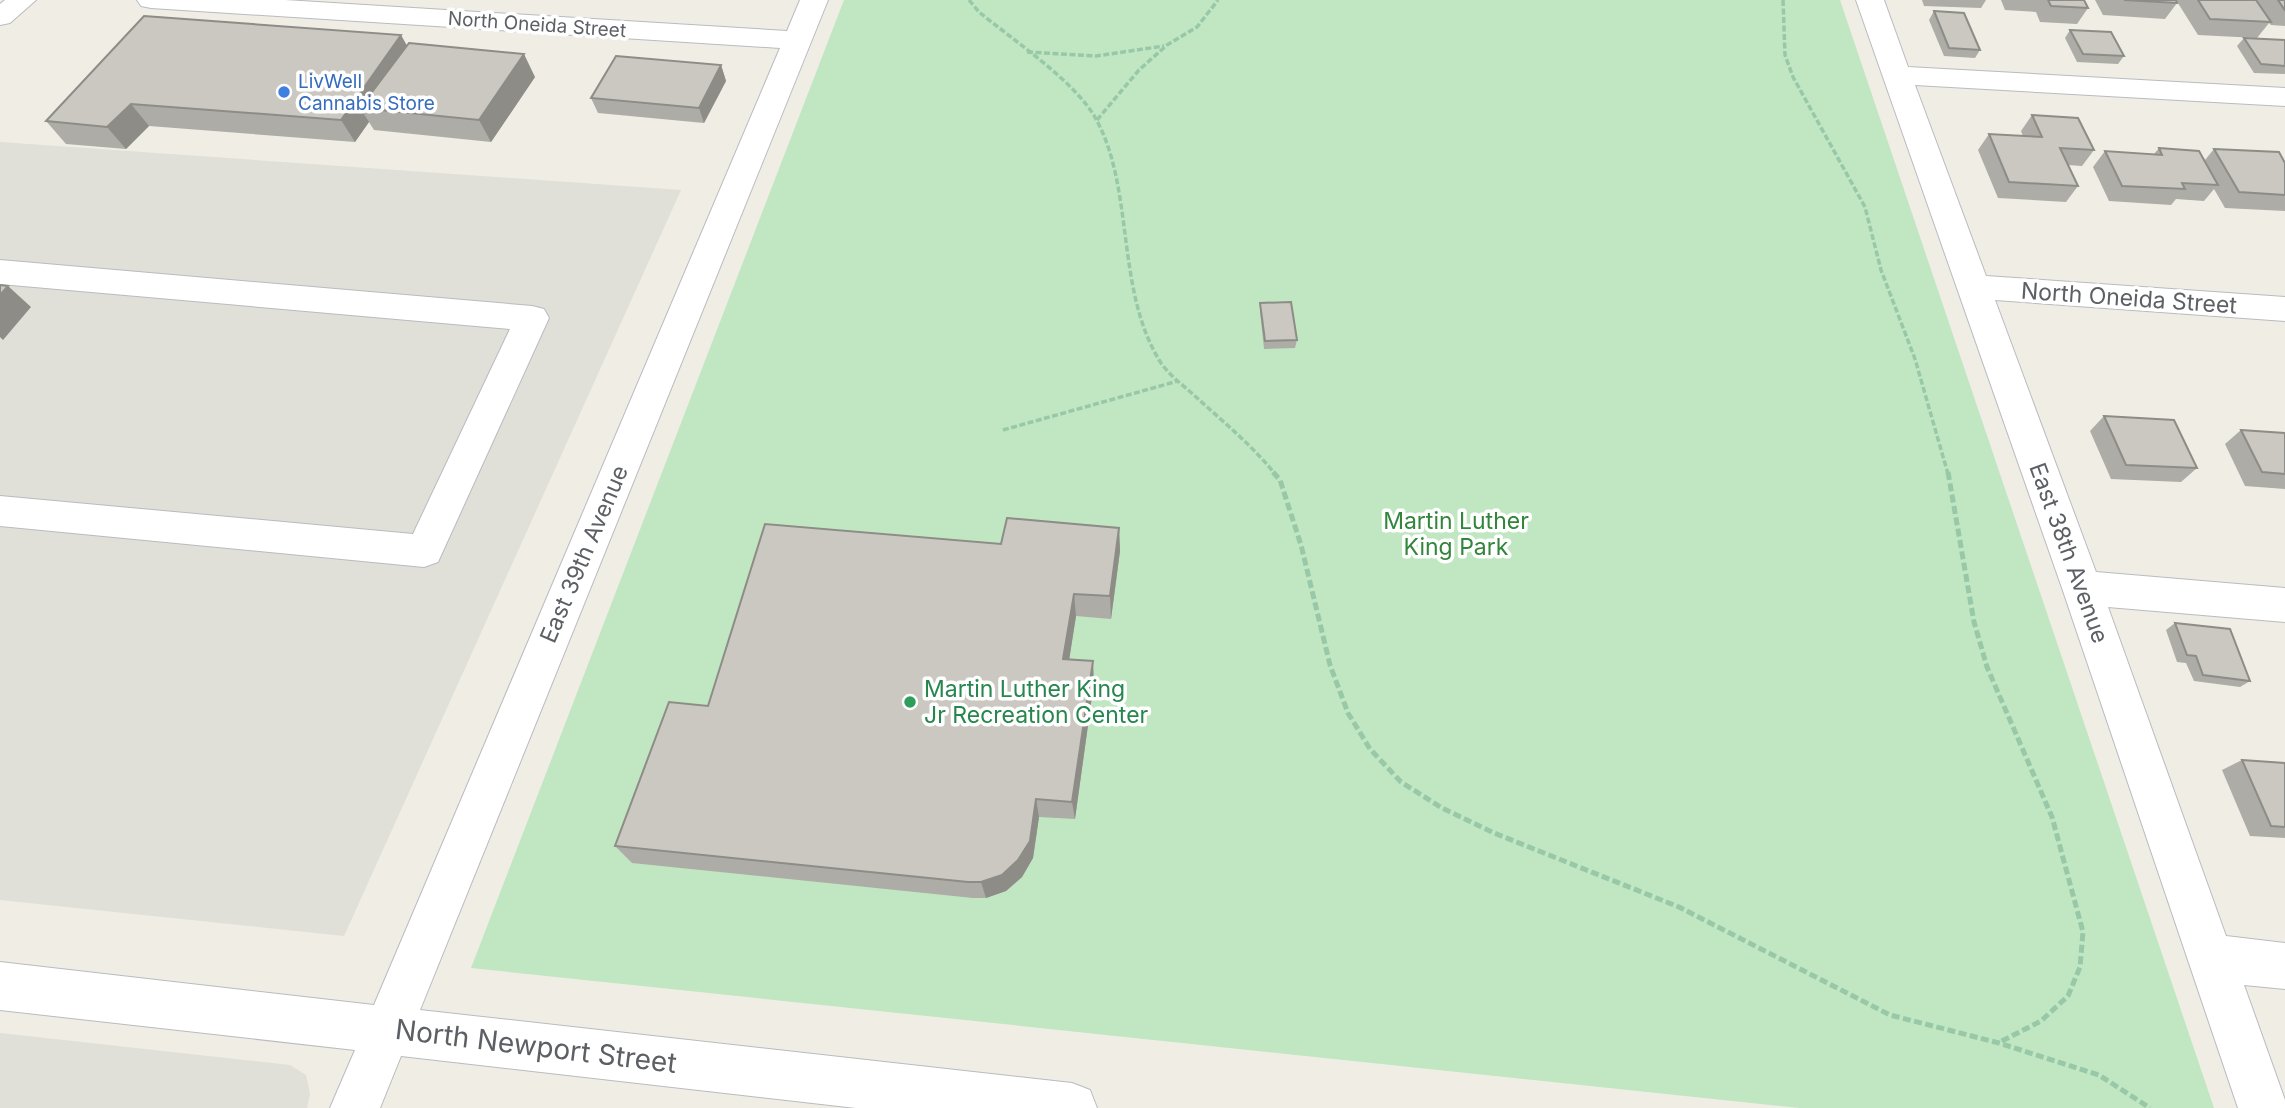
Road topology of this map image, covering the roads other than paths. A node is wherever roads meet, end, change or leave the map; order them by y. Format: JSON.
{"nodes":[{"id":1,"x":22,"y":0,"type":"edge"},
{"id":2,"x":151,"y":0,"type":"edge"},
{"id":3,"x":814,"y":0,"type":"edge"},
{"id":4,"x":1870,"y":0,"type":"edge"},
{"id":5,"x":0,"y":17,"type":"edge"},
{"id":6,"x":797,"y":40,"type":"junction"},
{"id":7,"x":1897,"y":75,"type":"junction"},
{"id":8,"x":2285,"y":97,"type":"edge"},
{"id":9,"x":0,"y":272,"type":"edge"},
{"id":10,"x":1974,"y":287,"type":"junction"},
{"id":11,"x":2285,"y":309,"type":"edge"},
{"id":12,"x":0,"y":511,"type":"edge"},
{"id":13,"x":2081,"y":588,"type":"junction"},
{"id":14,"x":2285,"y":605,"type":"edge"},
{"id":15,"x":2210,"y":958,"type":"junction"},
{"id":16,"x":2285,"y":966,"type":"edge"},
{"id":17,"x":0,"y":986,"type":"edge"},
{"id":18,"x":388,"y":1028,"type":"junction"},
{"id":19,"x":355,"y":1108,"type":"edge"},
{"id":20,"x":1072,"y":1108,"type":"edge"},
{"id":21,"x":2263,"y":1108,"type":"edge"}],
"edges":[{"from":1,"to":5,"type":"street"},
{"from":2,"to":6,"type":"street","name":"North Oneida Street"},
{"from":3,"to":6,"type":"street","name":"East 39th Avenue"},
{"from":4,"to":7,"type":"street","name":"East 38th Avenue"},
{"from":6,"to":18,"type":"street","name":"East 39th Avenue"},
{"from":7,"to":8,"type":"street"},
{"from":7,"to":10,"type":"street","name":"East 38th Avenue"},
{"from":9,"to":12,"type":"street"},
{"from":10,"to":11,"type":"street","name":"North Oneida Street"},
{"from":10,"to":13,"type":"street","name":"East 38th Avenue"},
{"from":13,"to":14,"type":"street"},
{"from":13,"to":15,"type":"street","name":"East 38th Avenue"},
{"from":15,"to":16,"type":"street"},
{"from":15,"to":21,"type":"street","name":"East 38th Avenue"},
{"from":17,"to":18,"type":"street","name":"North Newport Street"},
{"from":18,"to":19,"type":"street","name":"East 39th Avenue"},
{"from":18,"to":20,"type":"street","name":"North Newport Street"}]}
